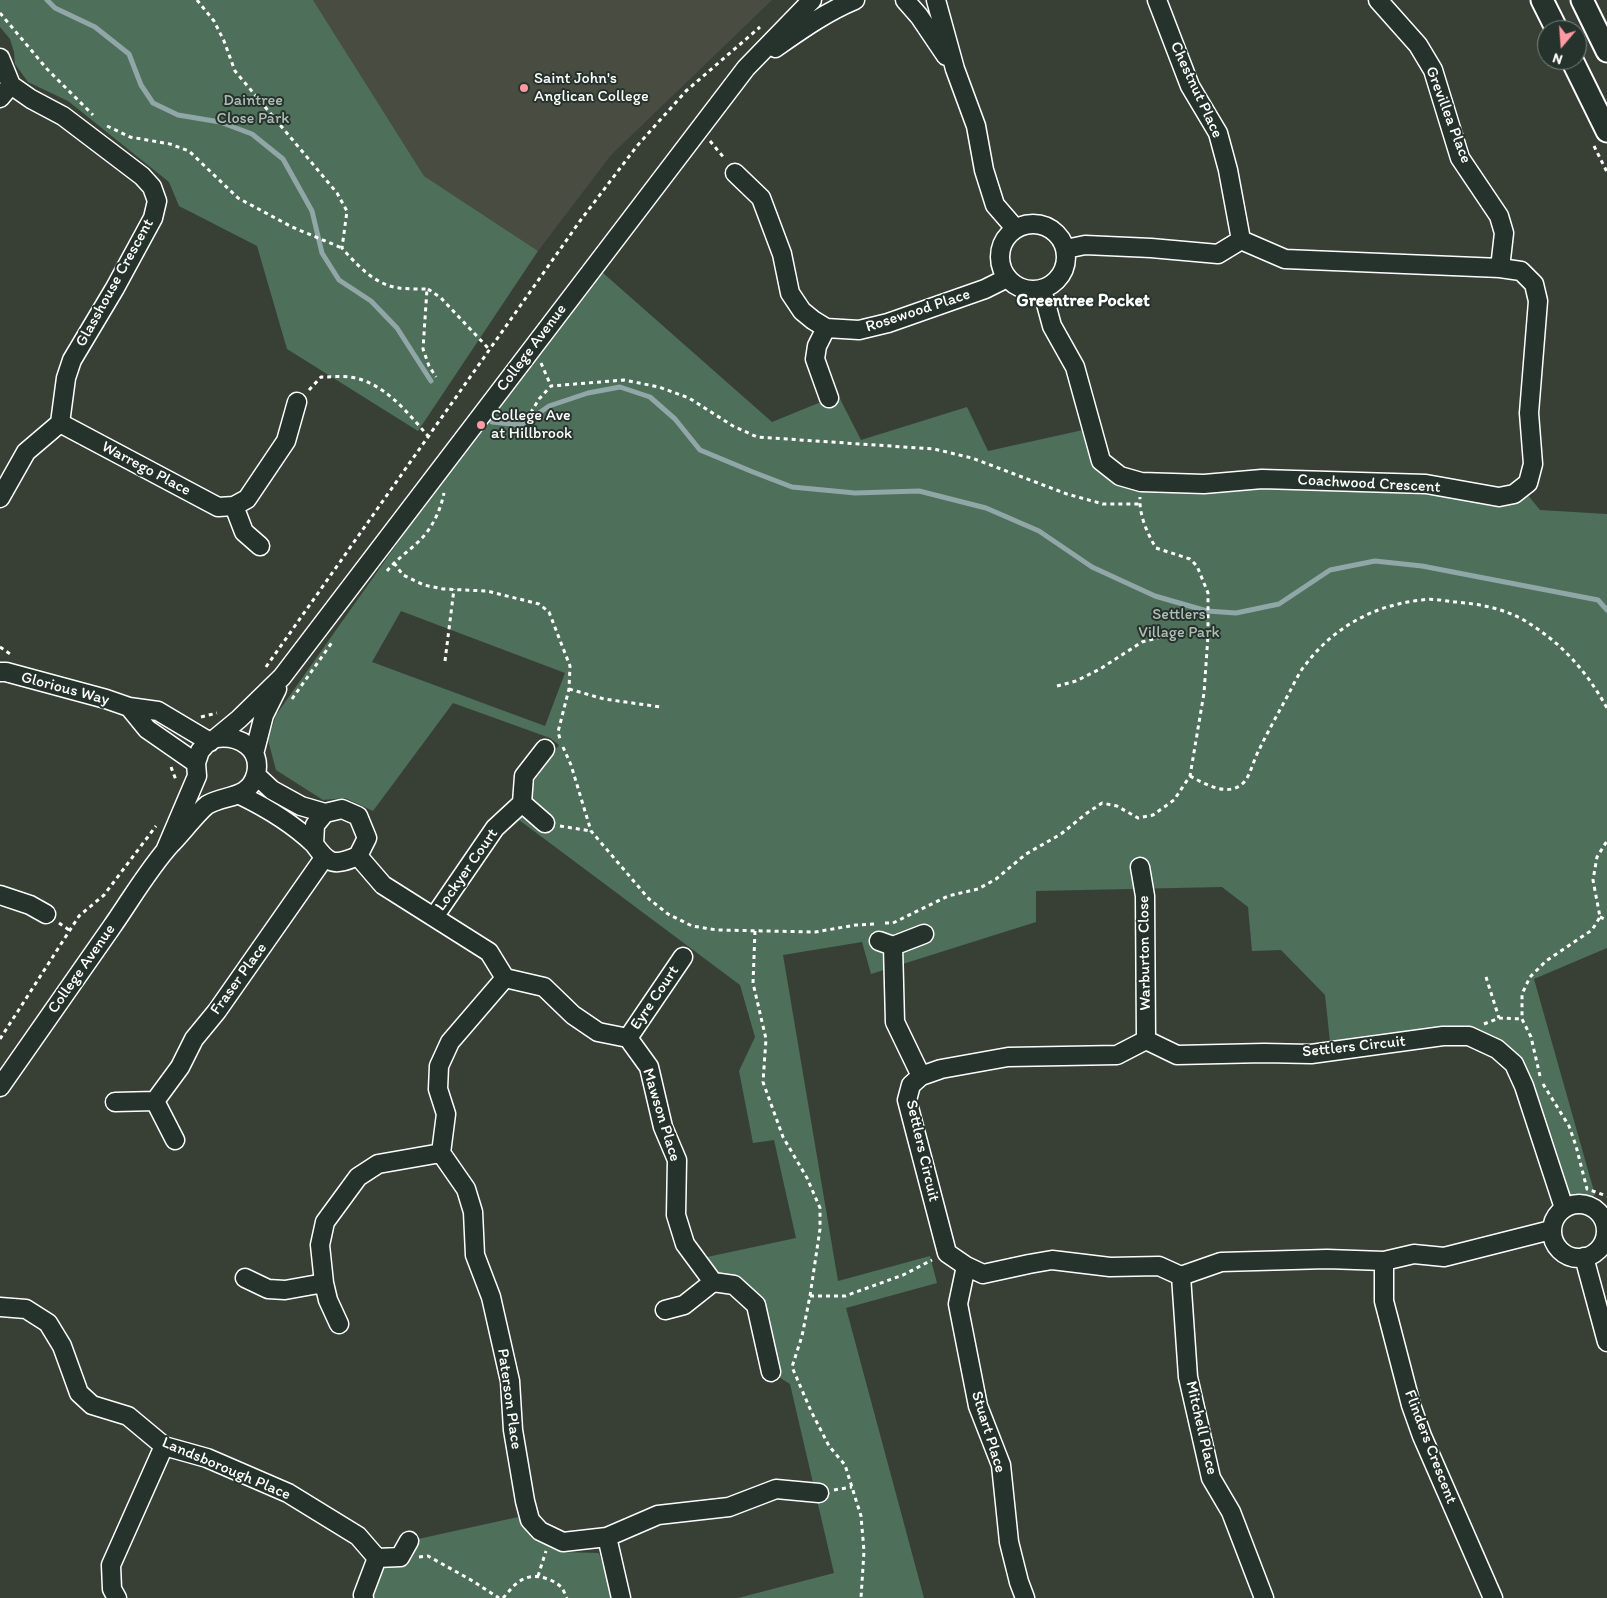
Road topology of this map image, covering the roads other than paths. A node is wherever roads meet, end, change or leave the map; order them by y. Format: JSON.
{"nodes":[{"id":1,"x":812,"y":0,"type":"edge"},
{"id":2,"x":855,"y":0,"type":"edge"},
{"id":3,"x":905,"y":0,"type":"edge"},
{"id":4,"x":936,"y":0,"type":"edge"},
{"id":5,"x":1157,"y":0,"type":"edge"},
{"id":6,"x":1378,"y":0,"type":"edge"},
{"id":7,"x":1542,"y":0,"type":"edge"},
{"id":8,"x":1582,"y":0,"type":"edge"},
{"id":9,"x":1552,"y":20,"type":"edge"},
{"id":10,"x":1607,"y":51,"type":"edge"},
{"id":11,"x":0,"y":58,"type":"edge"},
{"id":12,"x":746,"y":68,"type":"junction"},
{"id":13,"x":955,"y":69,"type":"junction"},
{"id":14,"x":1577,"y":70,"type":"edge"},
{"id":15,"x":5,"y":92,"type":"edge"},
{"id":16,"x":1607,"y":131,"type":"edge"},
{"id":17,"x":735,"y":173,"type":"dead end"},
{"id":18,"x":1016,"y":228,"type":"junction"},
{"id":19,"x":1241,"y":240,"type":"junction"},
{"id":20,"x":1066,"y":249,"type":"junction"},
{"id":21,"x":1500,"y":268,"type":"junction"},
{"id":22,"x":1007,"y":278,"type":"junction"},
{"id":23,"x":1042,"y":289,"type":"junction"},
{"id":24,"x":826,"y":328,"type":"junction"},
{"id":25,"x":829,"y":398,"type":"dead end"},
{"id":26,"x":297,"y":402,"type":"road end"},
{"id":27,"x":60,"y":423,"type":"junction"},
{"id":28,"x":0,"y":498,"type":"edge"},
{"id":29,"x":234,"y":506,"type":"junction"},
{"id":30,"x":260,"y":546,"type":"dead end"},
{"id":31,"x":0,"y":672,"type":"edge"},
{"id":32,"x":282,"y":677,"type":"junction"},
{"id":33,"x":130,"y":707,"type":"junction"},
{"id":34,"x":213,"y":740,"type":"junction"},
{"id":35,"x":545,"y":749,"type":"dead end"},
{"id":36,"x":254,"y":754,"type":"junction"},
{"id":37,"x":196,"y":770,"type":"junction"},
{"id":38,"x":256,"y":775,"type":"junction"},
{"id":39,"x":232,"y":796,"type":"junction"},
{"id":40,"x":522,"y":803,"type":"junction"},
{"id":41,"x":325,"y":813,"type":"junction"},
{"id":42,"x":546,"y":823,"type":"road end"},
{"id":43,"x":314,"y":844,"type":"junction"},
{"id":44,"x":165,"y":851,"type":"junction"},
{"id":45,"x":358,"y":856,"type":"junction"},
{"id":46,"x":324,"y":858,"type":"junction"},
{"id":47,"x":1140,"y":867,"type":"dead end"},
{"id":48,"x":0,"y":895,"type":"edge"},
{"id":49,"x":46,"y":914,"type":"dead end"},
{"id":50,"x":434,"y":917,"type":"junction"},
{"id":51,"x":924,"y":934,"type":"dead end"},
{"id":52,"x":683,"y":957,"type":"dead end"},
{"id":53,"x":505,"y":978,"type":"junction"},
{"id":54,"x":628,"y":1038,"type":"junction"},
{"id":55,"x":1146,"y":1040,"type":"junction"},
{"id":56,"x":921,"y":1076,"type":"junction"},
{"id":57,"x":0,"y":1087,"type":"edge"},
{"id":58,"x":155,"y":1100,"type":"junction"},
{"id":59,"x":115,"y":1102,"type":"dead end"},
{"id":60,"x":175,"y":1140,"type":"dead end"},
{"id":61,"x":441,"y":1153,"type":"junction"},
{"id":62,"x":1564,"y":1208,"type":"junction"},
{"id":63,"x":1605,"y":1220,"type":"edge"},
{"id":64,"x":1551,"y":1230,"type":"junction"},
{"id":65,"x":1584,"y":1258,"type":"junction"},
{"id":66,"x":1384,"y":1261,"type":"junction"},
{"id":67,"x":966,"y":1266,"type":"junction"},
{"id":68,"x":1181,"y":1276,"type":"junction"},
{"id":69,"x":245,"y":1278,"type":"dead end"},
{"id":70,"x":713,"y":1282,"type":"junction"},
{"id":71,"x":324,"y":1283,"type":"junction"},
{"id":72,"x":0,"y":1307,"type":"edge"},
{"id":73,"x":665,"y":1310,"type":"dead end"},
{"id":74,"x":339,"y":1324,"type":"dead end"},
{"id":75,"x":1607,"y":1342,"type":"edge"},
{"id":76,"x":771,"y":1372,"type":"dead end"},
{"id":77,"x":164,"y":1446,"type":"junction"},
{"id":78,"x":819,"y":1493,"type":"dead end"},
{"id":79,"x":607,"y":1537,"type":"junction"},
{"id":80,"x":409,"y":1541,"type":"dead end"},
{"id":81,"x":377,"y":1558,"type":"junction"},
{"id":82,"x":117,"y":1598,"type":"edge"},
{"id":83,"x":364,"y":1598,"type":"edge"},
{"id":84,"x":621,"y":1598,"type":"edge"},
{"id":85,"x":1025,"y":1598,"type":"edge"},
{"id":86,"x":1264,"y":1598,"type":"edge"},
{"id":87,"x":1493,"y":1598,"type":"edge"}],
"edges":[{"from":1,"to":12,"type":"street","name":"College Avenue"},
{"from":2,"to":12,"type":"street","name":"College Avenue"},
{"from":3,"to":13,"type":"street"},
{"from":4,"to":13,"type":"street"},
{"from":5,"to":19,"type":"street","name":"Chestnut Place"},
{"from":6,"to":21,"type":"street","name":"Grevillea Place"},
{"from":7,"to":9,"type":"main road"},
{"from":8,"to":10,"type":"main road"},
{"from":11,"to":15,"type":"street","name":"Glasshouse Crescent"},
{"from":12,"to":32,"type":"street","name":"College Avenue"},
{"from":13,"to":18,"type":"street"},
{"from":14,"to":16,"type":"main road"},
{"from":15,"to":27,"type":"street","name":"Glasshouse Crescent"},
{"from":17,"to":24,"type":"street"},
{"from":18,"to":20,"type":"street"},
{"from":18,"to":22,"type":"street"},
{"from":19,"to":20,"type":"street"},
{"from":19,"to":21,"type":"street","name":"Coachwood Crescent"},
{"from":20,"to":23,"type":"street"},
{"from":21,"to":23,"type":"street","name":"Coachwood Crescent"},
{"from":22,"to":23,"type":"street"},
{"from":22,"to":24,"type":"street","name":"Rosewood Place"},
{"from":24,"to":25,"type":"street"},
{"from":26,"to":29,"type":"street"},
{"from":27,"to":28,"type":"street"},
{"from":27,"to":29,"type":"street","name":"Warrego Place"},
{"from":29,"to":30,"type":"street"},
{"from":31,"to":33,"type":"street","name":"Glorious Way"},
{"from":32,"to":34,"type":"street","name":"College Avenue"},
{"from":32,"to":36,"type":"street","name":"College Avenue"},
{"from":33,"to":34,"type":"street","name":"Glorious Way"},
{"from":33,"to":37,"type":"street","name":"Glorious Way"},
{"from":34,"to":36,"type":"street"},
{"from":34,"to":37,"type":"street","name":"College Avenue"},
{"from":35,"to":40,"type":"street"},
{"from":36,"to":38,"type":"street","name":"College Avenue"},
{"from":37,"to":39,"type":"street"},
{"from":37,"to":44,"type":"street","name":"College Avenue"},
{"from":38,"to":39,"type":"street","name":"College Avenue"},
{"from":38,"to":41,"type":"street"},
{"from":39,"to":43,"type":"street"},
{"from":39,"to":44,"type":"street","name":"College Avenue"},
{"from":40,"to":42,"type":"street"},
{"from":40,"to":50,"type":"street","name":"Lockyer Court"},
{"from":41,"to":43,"type":"street"},
{"from":41,"to":45,"type":"street"},
{"from":43,"to":46,"type":"street"},
{"from":44,"to":57,"type":"street","name":"College Avenue"},
{"from":45,"to":46,"type":"street"},
{"from":45,"to":50,"type":"street"},
{"from":46,"to":58,"type":"street","name":"Fraser Place"},
{"from":47,"to":55,"type":"street","name":"Warburton Close"},
{"from":48,"to":49,"type":"street"},
{"from":50,"to":53,"type":"street"},
{"from":51,"to":56,"type":"street"},
{"from":52,"to":54,"type":"street","name":"Eyre Court"},
{"from":53,"to":54,"type":"street"},
{"from":53,"to":61,"type":"street"},
{"from":54,"to":70,"type":"street","name":"Mawson Place"},
{"from":55,"to":56,"type":"street","name":"Settlers Circuit"},
{"from":55,"to":62,"type":"street","name":"Settlers Circuit"},
{"from":56,"to":67,"type":"street","name":"Settlers Circuit"},
{"from":58,"to":59,"type":"street"},
{"from":58,"to":60,"type":"street"},
{"from":61,"to":71,"type":"street"},
{"from":61,"to":79,"type":"street","name":"Paterson Place"},
{"from":62,"to":63,"type":"street"},
{"from":62,"to":64,"type":"street"},
{"from":63,"to":65,"type":"street"},
{"from":64,"to":65,"type":"street"},
{"from":64,"to":66,"type":"street"},
{"from":65,"to":75,"type":"street"},
{"from":66,"to":68,"type":"street"},
{"from":66,"to":87,"type":"street","name":"Flinders Crescent"},
{"from":67,"to":68,"type":"street"},
{"from":67,"to":85,"type":"street","name":"Stuart Place"},
{"from":68,"to":86,"type":"street","name":"Mitchell Place"},
{"from":69,"to":71,"type":"street"},
{"from":70,"to":73,"type":"street"},
{"from":70,"to":76,"type":"street"},
{"from":71,"to":74,"type":"street"},
{"from":72,"to":77,"type":"street","name":"Landsborough Place"},
{"from":77,"to":81,"type":"street","name":"Landsborough Place"},
{"from":77,"to":82,"type":"street"},
{"from":78,"to":79,"type":"street"},
{"from":79,"to":84,"type":"street"},
{"from":80,"to":81,"type":"street"},
{"from":81,"to":83,"type":"street"}]}
